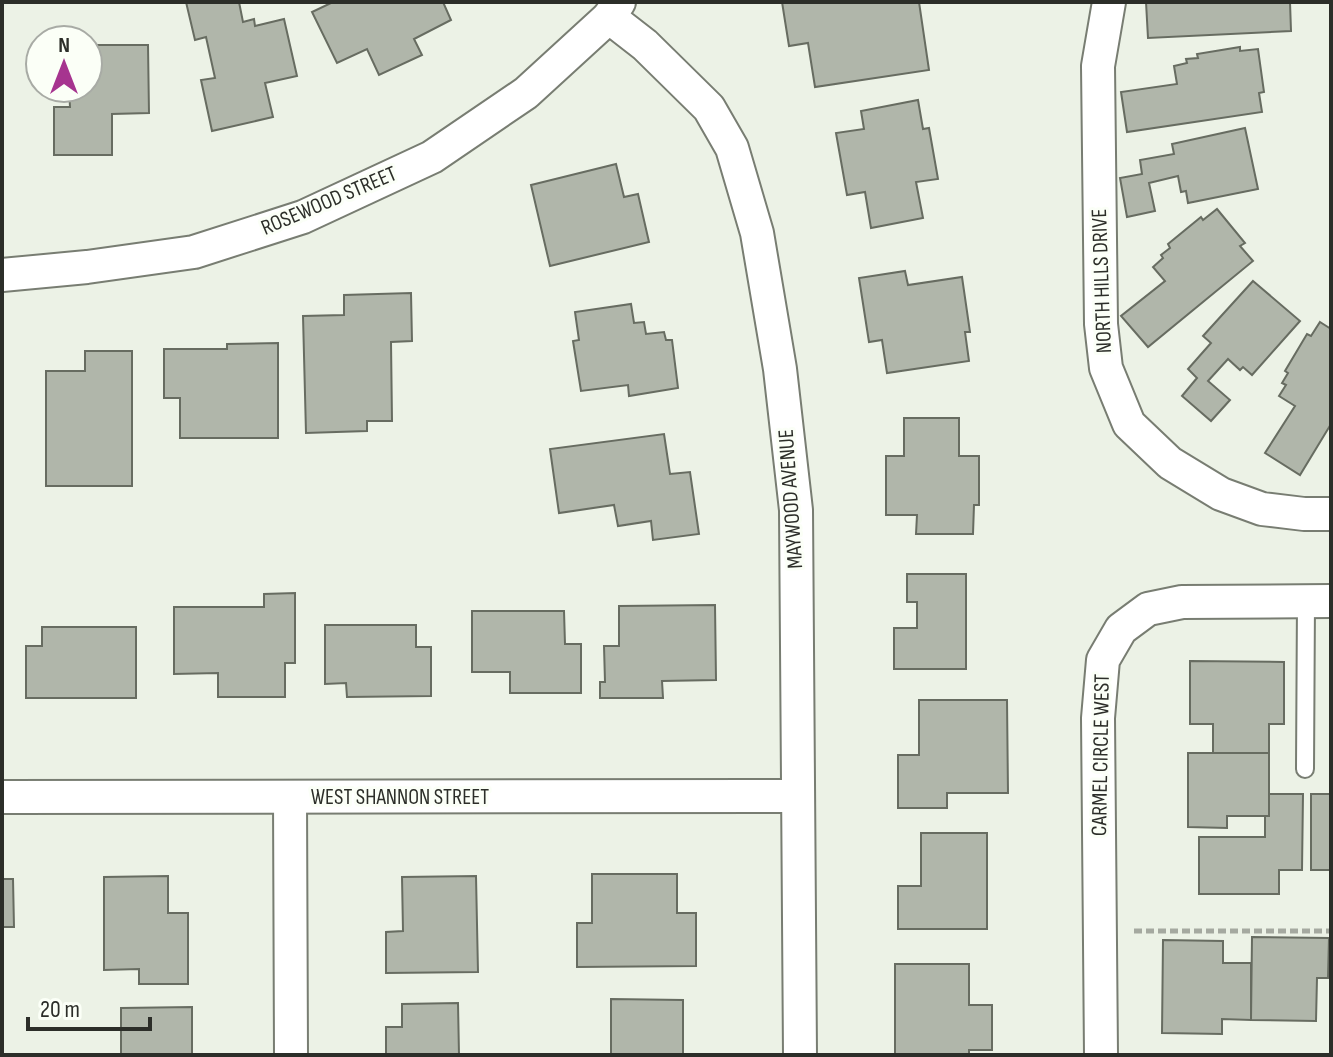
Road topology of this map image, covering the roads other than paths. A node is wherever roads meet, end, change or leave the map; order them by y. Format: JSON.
{"nodes":[{"id":1,"x":1109,"y":2,"type":"edge"},
{"id":2,"x":614,"y":10,"type":"edge"},
{"id":3,"x":2,"y":275,"type":"edge"},
{"id":4,"x":1331,"y":514,"type":"edge"},
{"id":5,"x":1319,"y":601,"type":"edge"},
{"id":6,"x":1305,"y":769,"type":"dead end"},
{"id":7,"x":798,"y":796,"type":"junction"},
{"id":8,"x":2,"y":797,"type":"edge"},
{"id":9,"x":290,"y":797,"type":"junction"},
{"id":10,"x":291,"y":1055,"type":"edge"},
{"id":11,"x":800,"y":1055,"type":"edge"},
{"id":12,"x":1101,"y":1055,"type":"edge"}],
"edges":[{"from":1,"to":4,"type":"street","name":"NORTH HILLS DRIVE"},
{"from":2,"to":3,"type":"street","name":"ROSEWOOD STREET"},
{"from":2,"to":7,"type":"street","name":"MAYWOOD AVENUE"},
{"from":5,"to":6,"type":"lane"},
{"from":5,"to":12,"type":"street","name":"CARMEL CIRCLE WEST"},
{"from":7,"to":9,"type":"street","name":"WEST SHANNON STREET"},
{"from":7,"to":11,"type":"street","name":"MAYWOOD AVENUE"},
{"from":8,"to":9,"type":"street","name":"WEST SHANNON STREET"},
{"from":9,"to":10,"type":"street"}]}
